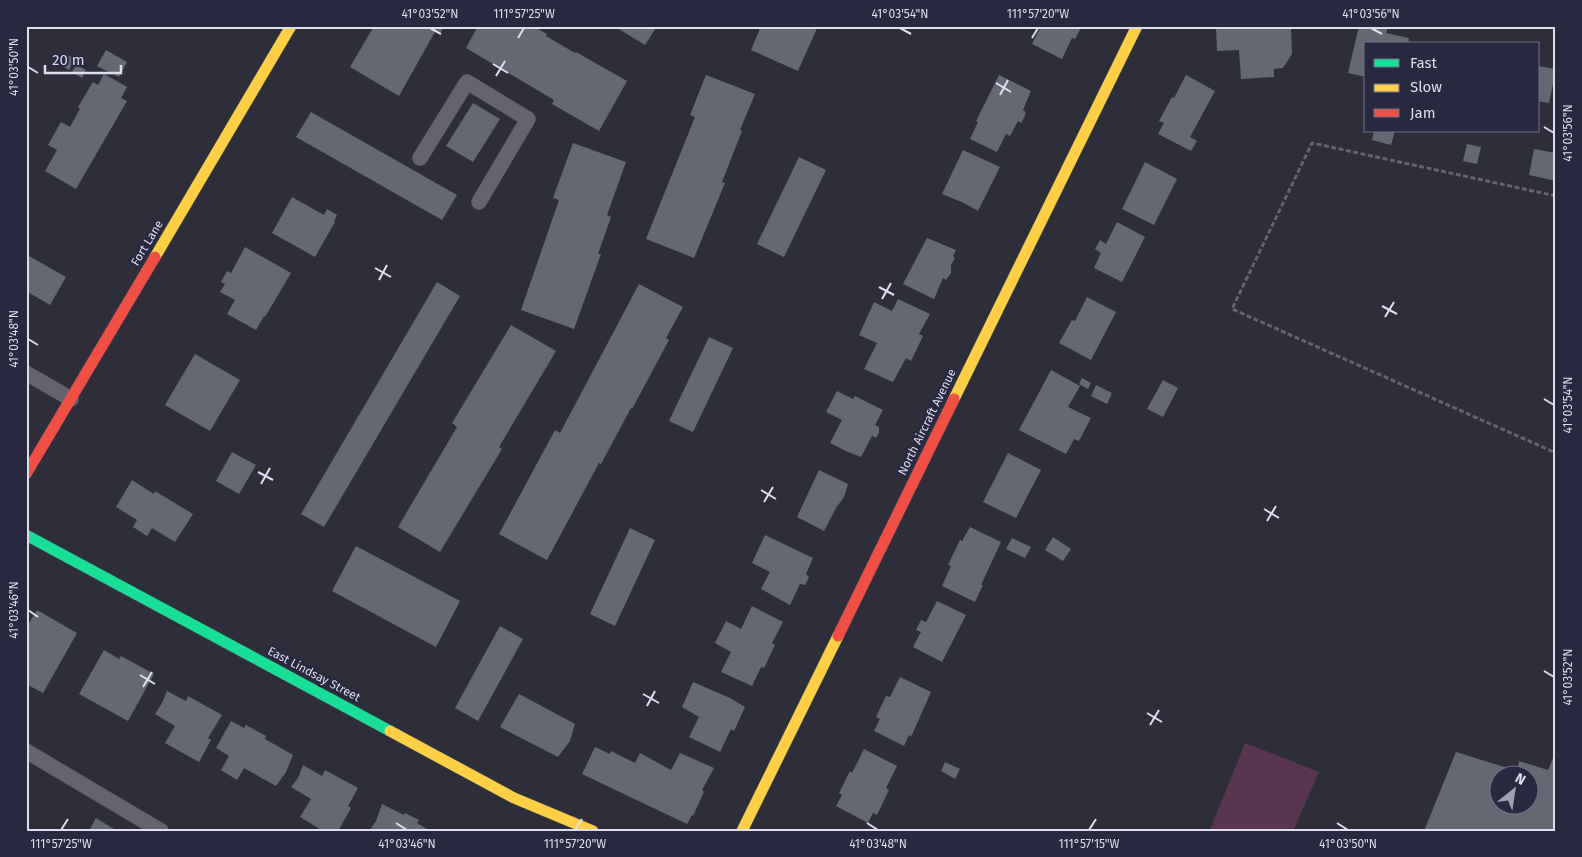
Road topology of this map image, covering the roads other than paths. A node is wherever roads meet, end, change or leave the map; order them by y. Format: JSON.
{"nodes":[{"id":1,"x":291,"y":26,"type":"edge"},
{"id":2,"x":1137,"y":26,"type":"edge"},
{"id":3,"x":420,"y":158,"type":"dead end"},
{"id":4,"x":479,"y":202,"type":"dead end"},
{"id":5,"x":26,"y":373,"type":"edge"},
{"id":6,"x":71,"y":399,"type":"junction"},
{"id":7,"x":26,"y":474,"type":"edge"},
{"id":8,"x":26,"y":535,"type":"edge"},
{"id":9,"x":26,"y":751,"type":"edge"},
{"id":10,"x":161,"y":831,"type":"edge"},
{"id":11,"x":593,"y":831,"type":"edge"},
{"id":12,"x":742,"y":831,"type":"edge"}],
"edges":[{"from":1,"to":6,"type":"street","name":"Fort Lane"},
{"from":2,"to":12,"type":"street","name":"North Aircraft Avenue"},
{"from":3,"to":4,"type":"lane"},
{"from":5,"to":6,"type":"lane"},
{"from":6,"to":7,"type":"street","name":"Fort Lane"},
{"from":8,"to":11,"type":"street","name":"East Lindsay Street"},
{"from":9,"to":10,"type":"lane"}]}
